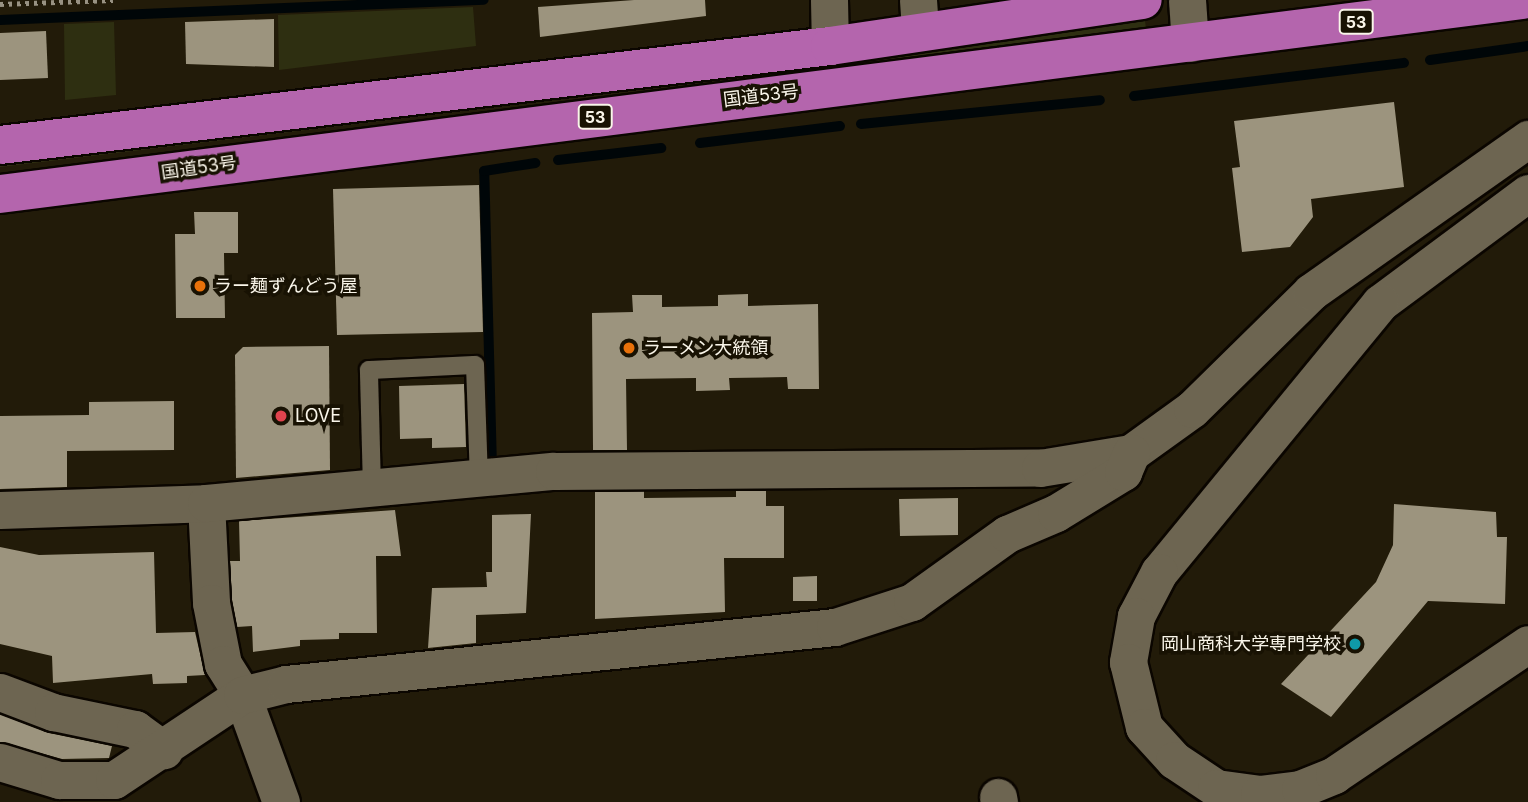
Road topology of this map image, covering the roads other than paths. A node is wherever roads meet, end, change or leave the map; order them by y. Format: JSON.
{"nodes":[{"id":1,"x":829,"y":0,"type":"edge"},
{"id":2,"x":1143,"y":0,"type":"edge"},
{"id":3,"x":1187,"y":0,"type":"edge"},
{"id":4,"x":1523,"y":0,"type":"edge"},
{"id":5,"x":919,"y":15,"type":"edge"},
{"id":6,"x":1190,"y":43,"type":"junction"},
{"id":7,"x":830,"y":46,"type":"junction"},
{"id":8,"x":1528,"y":139,"type":"edge"},
{"id":9,"x":0,"y":145,"type":"edge"},
{"id":10,"x":1528,"y":193,"type":"edge"},
{"id":11,"x":0,"y":194,"type":"edge"},
{"id":12,"x":1131,"y":453,"type":"junction"},
{"id":13,"x":479,"y":479,"type":"junction"},
{"id":14,"x":372,"y":488,"type":"junction"},
{"id":15,"x":205,"y":503,"type":"junction"},
{"id":16,"x":0,"y":510,"type":"edge"},
{"id":17,"x":1528,"y":644,"type":"edge"},
{"id":18,"x":0,"y":692,"type":"edge"},
{"id":19,"x":242,"y":695,"type":"junction"},
{"id":20,"x":164,"y":750,"type":"junction"},
{"id":21,"x":0,"y":762,"type":"edge"},
{"id":22,"x":281,"y":802,"type":"edge"}],
"edges":[{"from":1,"to":7,"type":"street"},
{"from":2,"to":5,"type":"highway"},
{"from":3,"to":6,"type":"street"},
{"from":4,"to":6,"type":"highway","name":"国道53号","number":"53"},
{"from":5,"to":7,"type":"highway"},
{"from":6,"to":11,"type":"highway","name":"国道53号","number":"53"},
{"from":7,"to":9,"type":"highway"},
{"from":8,"to":12,"type":"street"},
{"from":10,"to":17,"type":"street"},
{"from":12,"to":13,"type":"street"},
{"from":12,"to":19,"type":"street"},
{"from":13,"to":14,"type":"street"},
{"from":13,"to":14,"type":"lane"},
{"from":14,"to":15,"type":"street"},
{"from":15,"to":16,"type":"street"},
{"from":15,"to":19,"type":"street"},
{"from":18,"to":20,"type":"street"},
{"from":19,"to":20,"type":"street"},
{"from":19,"to":22,"type":"street"},
{"from":20,"to":21,"type":"street"}]}
